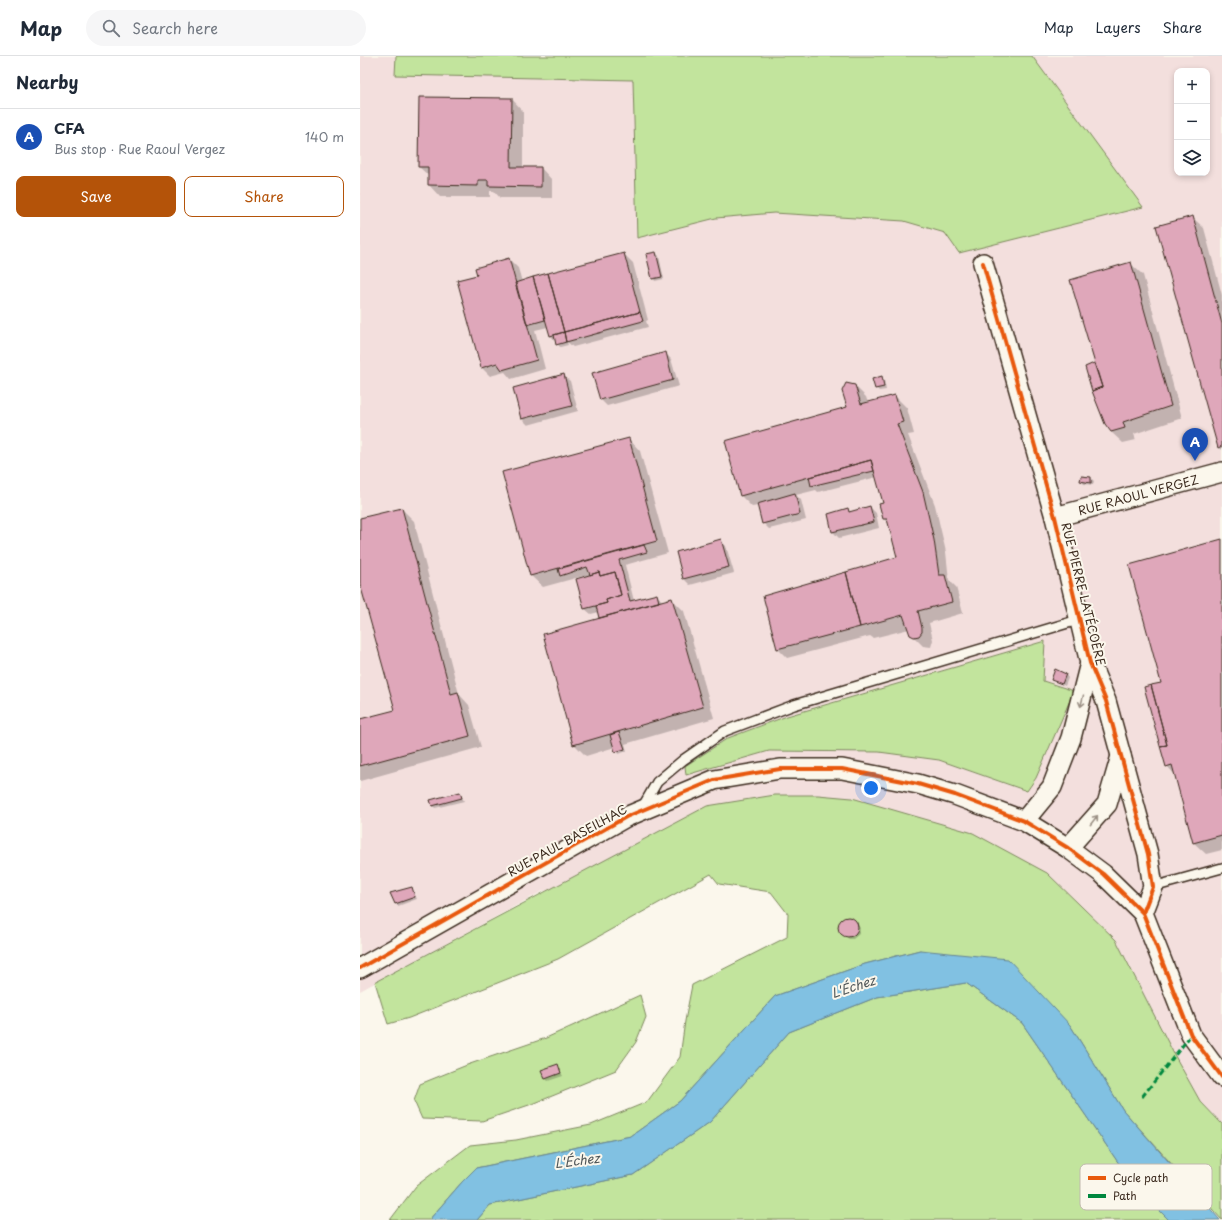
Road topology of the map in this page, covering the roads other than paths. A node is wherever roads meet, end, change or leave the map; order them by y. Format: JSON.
{"nodes":[{"id":1,"x":983,"y":263,"type":"dead end"},
{"id":2,"x":1222,"y":472,"type":"edge"},
{"id":3,"x":1055,"y":518,"type":"junction"},
{"id":4,"x":1078,"y":620,"type":"junction"},
{"id":5,"x":1090,"y":663,"type":"junction"},
{"id":6,"x":1121,"y":756,"type":"junction"},
{"id":7,"x":640,"y":811,"type":"junction"},
{"id":8,"x":1024,"y":821,"type":"junction"},
{"id":9,"x":1068,"y":848,"type":"junction"},
{"id":10,"x":1222,"y":868,"type":"edge"},
{"id":11,"x":1153,"y":887,"type":"junction"},
{"id":12,"x":1143,"y":913,"type":"junction"},
{"id":13,"x":360,"y":968,"type":"edge"},
{"id":14,"x":1222,"y":1077,"type":"edge"}],
"edges":[{"from":1,"to":3,"type":"street","name":"RUE PIERRE LATÉCOÈRE"},
{"from":2,"to":3,"type":"street","name":"RUE RAOUL VERGEZ"},
{"from":3,"to":4,"type":"street","name":"RUE PIERRE LATÉCOÈRE"},
{"from":4,"to":5,"type":"street","name":"RUE PIERRE LATÉCOÈRE"},
{"from":4,"to":7,"type":"lane"},
{"from":5,"to":6,"type":"street","name":"RUE PIERRE LATÉCOÈRE"},
{"from":5,"to":8,"type":"street","name":"RUE PIERRE LATÉCOÈRE","one_way":true},
{"from":9,"to":6,"type":"street","one_way":true},
{"from":6,"to":11,"type":"street","name":"RUE PIERRE LATÉCOÈRE"},
{"from":7,"to":8,"type":"street","name":"RUE PAUL BASEILHAC"},
{"from":7,"to":13,"type":"street","name":"RUE PAUL BASEILHAC"},
{"from":8,"to":9,"type":"street","name":"RUE PAUL BASEILHAC"},
{"from":9,"to":12,"type":"street","name":"RUE PAUL BASEILHAC"},
{"from":10,"to":11,"type":"lane"},
{"from":11,"to":12,"type":"street","name":"RUE PIERRE LATÉCOÈRE"},
{"from":12,"to":14,"type":"street"}]}
